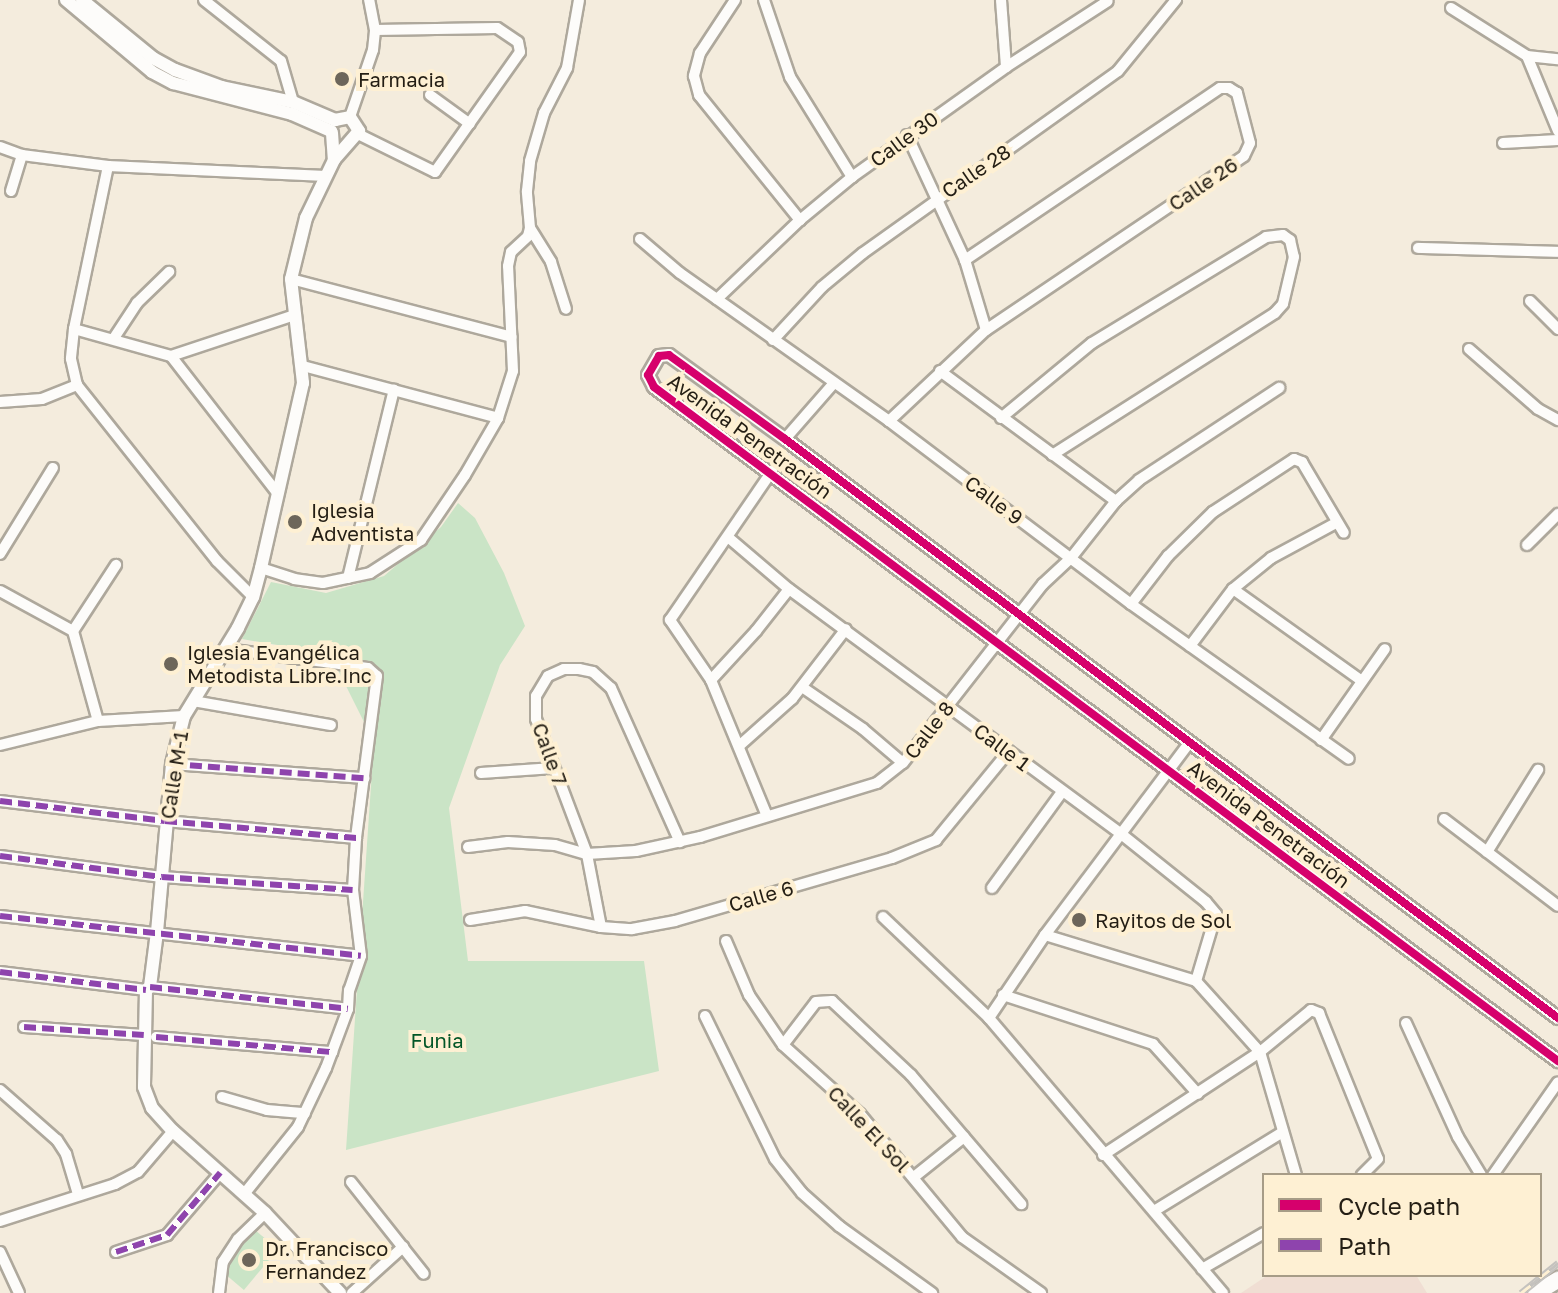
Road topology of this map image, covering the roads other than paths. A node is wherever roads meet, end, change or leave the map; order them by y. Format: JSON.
{"nodes":[{"id":1,"x":66,"y":0,"type":"edge"},
{"id":2,"x":82,"y":0,"type":"edge"},
{"id":3,"x":204,"y":0,"type":"edge"},
{"id":4,"x":369,"y":0,"type":"edge"},
{"id":5,"x":579,"y":0,"type":"edge"},
{"id":6,"x":735,"y":0,"type":"edge"},
{"id":7,"x":764,"y":0,"type":"edge"},
{"id":8,"x":1001,"y":0,"type":"edge"},
{"id":9,"x":1176,"y":0,"type":"edge"},
{"id":10,"x":1108,"y":1,"type":"edge"},
{"id":11,"x":1451,"y":8,"type":"dead end"},
{"id":12,"x":375,"y":30,"type":"junction"},
{"id":13,"x":1527,"y":56,"type":"junction"},
{"id":14,"x":1558,"y":59,"type":"edge"},
{"id":15,"x":1006,"y":67,"type":"junction"},
{"id":16,"x":430,"y":95,"type":"dead end"},
{"id":17,"x":293,"y":102,"type":"junction"},
{"id":18,"x":350,"y":117,"type":"junction"},
{"id":19,"x":470,"y":124,"type":"junction"},
{"id":20,"x":333,"y":128,"type":"junction"},
{"id":21,"x":1558,"y":131,"type":"edge"},
{"id":22,"x":907,"y":135,"type":"junction"},
{"id":23,"x":355,"y":138,"type":"junction"},
{"id":24,"x":1558,"y":140,"type":"edge"},
{"id":25,"x":1503,"y":143,"type":"dead end"},
{"id":26,"x":0,"y":147,"type":"edge"},
{"id":27,"x":22,"y":155,"type":"junction"},
{"id":28,"x":334,"y":160,"type":"junction"},
{"id":29,"x":108,"y":166,"type":"junction"},
{"id":30,"x":326,"y":176,"type":"junction"},
{"id":31,"x":852,"y":177,"type":"junction"},
{"id":32,"x":11,"y":191,"type":"dead end"},
{"id":33,"x":936,"y":198,"type":"junction"},
{"id":34,"x":800,"y":220,"type":"junction"},
{"id":35,"x":530,"y":228,"type":"junction"},
{"id":36,"x":640,"y":239,"type":"dead end"},
{"id":37,"x":1418,"y":248,"type":"dead end"},
{"id":38,"x":1558,"y":252,"type":"edge"},
{"id":39,"x":965,"y":260,"type":"junction"},
{"id":40,"x":169,"y":272,"type":"dead end"},
{"id":41,"x":291,"y":279,"type":"junction"},
{"id":42,"x":717,"y":299,"type":"junction"},
{"id":43,"x":1530,"y":301,"type":"dead end"},
{"id":44,"x":566,"y":309,"type":"dead end"},
{"id":45,"x":295,"y":315,"type":"junction"},
{"id":46,"x":74,"y":329,"type":"junction"},
{"id":47,"x":1558,"y":329,"type":"edge"},
{"id":48,"x":986,"y":330,"type":"junction"},
{"id":49,"x":512,"y":337,"type":"junction"},
{"id":50,"x":114,"y":338,"type":"junction"},
{"id":51,"x":773,"y":340,"type":"junction"},
{"id":52,"x":1469,"y":349,"type":"dead end"},
{"id":53,"x":171,"y":356,"type":"junction"},
{"id":54,"x":303,"y":366,"type":"junction"},
{"id":55,"x":940,"y":371,"type":"junction"},
{"id":56,"x":834,"y":383,"type":"junction"},
{"id":57,"x":77,"y":385,"type":"junction"},
{"id":58,"x":1279,"y":388,"type":"dead end"},
{"id":59,"x":394,"y":390,"type":"junction"},
{"id":60,"x":0,"y":402,"type":"edge"},
{"id":61,"x":498,"y":418,"type":"junction"},
{"id":62,"x":1001,"y":418,"type":"junction"},
{"id":63,"x":1558,"y":420,"type":"edge"},
{"id":64,"x":889,"y":421,"type":"junction"},
{"id":65,"x":785,"y":439,"type":"junction"},
{"id":66,"x":1052,"y":455,"type":"junction"},
{"id":67,"x":53,"y":468,"type":"dead end"},
{"id":68,"x":772,"y":471,"type":"junction"},
{"id":69,"x":278,"y":494,"type":"junction"},
{"id":70,"x":1116,"y":501,"type":"junction"},
{"id":71,"x":1558,"y":514,"type":"edge"},
{"id":72,"x":1336,"y":523,"type":"junction"},
{"id":73,"x":1344,"y":533,"type":"dead end"},
{"id":74,"x":729,"y":538,"type":"junction"},
{"id":75,"x":1527,"y":545,"type":"dead end"},
{"id":76,"x":0,"y":554,"type":"edge"},
{"id":77,"x":1071,"y":558,"type":"junction"},
{"id":78,"x":116,"y":565,"type":"dead end"},
{"id":79,"x":261,"y":568,"type":"junction"},
{"id":80,"x":348,"y":578,"type":"junction"},
{"id":81,"x":789,"y":589,"type":"junction"},
{"id":82,"x":1233,"y":589,"type":"junction"},
{"id":83,"x":0,"y":591,"type":"edge"},
{"id":84,"x":253,"y":597,"type":"junction"},
{"id":85,"x":1131,"y":604,"type":"junction"},
{"id":86,"x":1019,"y":615,"type":"junction"},
{"id":87,"x":846,"y":629,"type":"junction"},
{"id":88,"x":73,"y":631,"type":"junction"},
{"id":89,"x":997,"y":641,"type":"junction"},
{"id":90,"x":1190,"y":646,"type":"junction"},
{"id":91,"x":226,"y":649,"type":"junction"},
{"id":92,"x":1385,"y":649,"type":"dead end"},
{"id":93,"x":711,"y":680,"type":"junction"},
{"id":94,"x":1362,"y":681,"type":"junction"},
{"id":95,"x":802,"y":687,"type":"junction"},
{"id":96,"x":193,"y":701,"type":"junction"},
{"id":97,"x":947,"y":706,"type":"junction"},
{"id":98,"x":184,"y":716,"type":"junction"},
{"id":99,"x":98,"y":721,"type":"junction"},
{"id":100,"x":331,"y":725,"type":"dead end"},
{"id":101,"x":1321,"y":740,"type":"junction"},
{"id":102,"x":1190,"y":742,"type":"junction"},
{"id":103,"x":0,"y":745,"type":"edge"},
{"id":104,"x":739,"y":746,"type":"junction"},
{"id":105,"x":1009,"y":751,"type":"junction"},
{"id":106,"x":1349,"y":759,"type":"dead end"},
{"id":107,"x":903,"y":763,"type":"junction"},
{"id":108,"x":172,"y":764,"type":"junction"},
{"id":109,"x":554,"y":768,"type":"junction"},
{"id":110,"x":1169,"y":768,"type":"junction"},
{"id":111,"x":1538,"y":770,"type":"dead end"},
{"id":112,"x":481,"y":773,"type":"dead end"},
{"id":113,"x":364,"y":778,"type":"junction"},
{"id":114,"x":1062,"y":792,"type":"junction"},
{"id":115,"x":0,"y":801,"type":"edge"},
{"id":116,"x":767,"y":816,"type":"junction"},
{"id":117,"x":1444,"y":819,"type":"dead end"},
{"id":118,"x":165,"y":821,"type":"junction"},
{"id":119,"x":1120,"y":833,"type":"junction"},
{"id":120,"x":356,"y":838,"type":"junction"},
{"id":121,"x":680,"y":842,"type":"junction"},
{"id":122,"x":468,"y":847,"type":"dead end"},
{"id":123,"x":1487,"y":852,"type":"junction"},
{"id":124,"x":587,"y":854,"type":"junction"},
{"id":125,"x":0,"y":856,"type":"edge"},
{"id":126,"x":162,"y":877,"type":"junction"},
{"id":127,"x":992,"y":888,"type":"dead end"},
{"id":128,"x":353,"y":890,"type":"junction"},
{"id":129,"x":1558,"y":906,"type":"edge"},
{"id":130,"x":0,"y":916,"type":"edge"},
{"id":131,"x":883,"y":917,"type":"dead end"},
{"id":132,"x":470,"y":920,"type":"dead end"},
{"id":133,"x":601,"y":927,"type":"junction"},
{"id":134,"x":157,"y":932,"type":"junction"},
{"id":135,"x":1045,"y":935,"type":"junction"},
{"id":136,"x":726,"y":941,"type":"dead end"},
{"id":137,"x":361,"y":956,"type":"junction"},
{"id":138,"x":0,"y":972,"type":"edge"},
{"id":139,"x":1196,"y":981,"type":"junction"},
{"id":140,"x":148,"y":988,"type":"junction"},
{"id":141,"x":1003,"y":995,"type":"junction"},
{"id":142,"x":348,"y":1009,"type":"junction"},
{"id":143,"x":705,"y":1016,"type":"dead end"},
{"id":144,"x":989,"y":1018,"type":"junction"},
{"id":145,"x":1558,"y":1018,"type":"edge"},
{"id":146,"x":1406,"y":1023,"type":"dead end"},
{"id":147,"x":24,"y":1027,"type":"dead end"},
{"id":148,"x":150,"y":1036,"type":"junction"},
{"id":149,"x":783,"y":1045,"type":"junction"},
{"id":150,"x":332,"y":1052,"type":"junction"},
{"id":151,"x":1260,"y":1052,"type":"junction"},
{"id":152,"x":1558,"y":1061,"type":"edge"},
{"id":153,"x":1558,"y":1082,"type":"edge"},
{"id":154,"x":0,"y":1090,"type":"edge"},
{"id":155,"x":1198,"y":1094,"type":"junction"},
{"id":156,"x":222,"y":1097,"type":"dead end"},
{"id":157,"x":305,"y":1113,"type":"junction"},
{"id":158,"x":173,"y":1131,"type":"junction"},
{"id":159,"x":1283,"y":1132,"type":"junction"},
{"id":160,"x":964,"y":1137,"type":"junction"},
{"id":161,"x":1103,"y":1155,"type":"junction"},
{"id":162,"x":220,"y":1173,"type":"junction"},
{"id":163,"x":1295,"y":1173,"type":"edge"},
{"id":164,"x":1365,"y":1173,"type":"edge"},
{"id":165,"x":1480,"y":1173,"type":"edge"},
{"id":166,"x":1494,"y":1173,"type":"edge"},
{"id":167,"x":914,"y":1177,"type":"junction"},
{"id":168,"x":351,"y":1182,"type":"dead end"},
{"id":169,"x":245,"y":1193,"type":"junction"},
{"id":170,"x":78,"y":1194,"type":"junction"},
{"id":171,"x":1021,"y":1204,"type":"dead end"},
{"id":172,"x":1154,"y":1211,"type":"junction"},
{"id":173,"x":265,"y":1213,"type":"junction"},
{"id":174,"x":0,"y":1221,"type":"edge"},
{"id":175,"x":1262,"y":1234,"type":"edge"},
{"id":176,"x":403,"y":1247,"type":"junction"},
{"id":177,"x":0,"y":1252,"type":"edge"},
{"id":178,"x":116,"y":1252,"type":"dead end"},
{"id":179,"x":1204,"y":1273,"type":"junction"},
{"id":180,"x":424,"y":1274,"type":"dead end"},
{"id":181,"x":1558,"y":1280,"type":"edge"},
{"id":182,"x":19,"y":1293,"type":"edge"},
{"id":183,"x":219,"y":1293,"type":"edge"},
{"id":184,"x":340,"y":1293,"type":"edge"},
{"id":185,"x":352,"y":1293,"type":"edge"},
{"id":186,"x":932,"y":1293,"type":"edge"},
{"id":187,"x":1041,"y":1293,"type":"edge"},
{"id":188,"x":1220,"y":1293,"type":"edge"},
{"id":189,"x":1536,"y":1293,"type":"edge"}],
"edges":[{"from":1,"to":20,"type":"street"},
{"from":2,"to":17,"type":"street"},
{"from":3,"to":17,"type":"street"},
{"from":4,"to":12,"type":"street"},
{"from":5,"to":35,"type":"street"},
{"from":6,"to":34,"type":"street"},
{"from":7,"to":31,"type":"street"},
{"from":8,"to":15,"type":"street"},
{"from":9,"to":33,"type":"street","name":"Calle 28"},
{"from":10,"to":15,"type":"street","name":"Calle 30"},
{"from":11,"to":13,"type":"street"},
{"from":12,"to":18,"type":"street"},
{"from":12,"to":19,"type":"street"},
{"from":13,"to":14,"type":"street"},
{"from":13,"to":21,"type":"street"},
{"from":15,"to":22,"type":"street","name":"Calle 30"},
{"from":16,"to":19,"type":"street"},
{"from":17,"to":20,"type":"street"},
{"from":18,"to":20,"type":"street"},
{"from":18,"to":23,"type":"street"},
{"from":19,"to":23,"type":"street"},
{"from":20,"to":23,"type":"street"},
{"from":20,"to":28,"type":"street"},
{"from":22,"to":31,"type":"street","name":"Calle 30"},
{"from":22,"to":33,"type":"street"},
{"from":23,"to":28,"type":"street","name":"Calle M-1"},
{"from":24,"to":25,"type":"street"},
{"from":26,"to":27,"type":"street"},
{"from":27,"to":29,"type":"street"},
{"from":27,"to":32,"type":"street"},
{"from":28,"to":30,"type":"street","name":"Calle M-1"},
{"from":29,"to":30,"type":"street"},
{"from":29,"to":46,"type":"street"},
{"from":30,"to":41,"type":"street","name":"Calle M-1"},
{"from":31,"to":34,"type":"street","name":"Calle 30"},
{"from":33,"to":39,"type":"street"},
{"from":33,"to":51,"type":"street","name":"Calle 28"},
{"from":34,"to":42,"type":"street","name":"Calle 30"},
{"from":35,"to":44,"type":"street"},
{"from":35,"to":49,"type":"street"},
{"from":36,"to":42,"type":"street","name":"Calle 9"},
{"from":37,"to":38,"type":"street"},
{"from":39,"to":48,"type":"street"},
{"from":39,"to":48,"type":"street","name":"Calle 26"},
{"from":40,"to":50,"type":"street"},
{"from":41,"to":45,"type":"street","name":"Calle M-1"},
{"from":41,"to":49,"type":"street"},
{"from":42,"to":51,"type":"street","name":"Calle 9"},
{"from":43,"to":47,"type":"street"},
{"from":45,"to":53,"type":"street"},
{"from":45,"to":54,"type":"street","name":"Calle M-1"},
{"from":46,"to":50,"type":"street"},
{"from":46,"to":57,"type":"street"},
{"from":48,"to":55,"type":"street","name":"Calle 26"},
{"from":49,"to":61,"type":"street"},
{"from":50,"to":53,"type":"street"},
{"from":51,"to":56,"type":"street","name":"Calle 9"},
{"from":52,"to":63,"type":"street"},
{"from":53,"to":69,"type":"street"},
{"from":54,"to":59,"type":"street"},
{"from":54,"to":69,"type":"street","name":"Calle M-1"},
{"from":55,"to":62,"type":"street"},
{"from":55,"to":64,"type":"street","name":"Calle 26"},
{"from":56,"to":64,"type":"street","name":"Calle 9"},
{"from":56,"to":65,"type":"street"},
{"from":57,"to":60,"type":"street"},
{"from":57,"to":84,"type":"street"},
{"from":58,"to":70,"type":"street","name":"Calle 8"},
{"from":59,"to":61,"type":"street"},
{"from":59,"to":80,"type":"street"},
{"from":61,"to":80,"type":"street"},
{"from":62,"to":66,"type":"street"},
{"from":62,"to":66,"type":"street"},
{"from":64,"to":77,"type":"street","name":"Calle 9"},
{"from":65,"to":68,"type":"street","name":"Avenida Penetración"},
{"from":65,"to":86,"type":"street","name":"Avenida Penetración"},
{"from":66,"to":70,"type":"street"},
{"from":67,"to":76,"type":"street"},
{"from":68,"to":74,"type":"street"},
{"from":68,"to":89,"type":"street","name":"Avenida Penetración"},
{"from":69,"to":79,"type":"street","name":"Calle M-1"},
{"from":70,"to":77,"type":"street","name":"Calle 8"},
{"from":71,"to":75,"type":"street"},
{"from":72,"to":73,"type":"street"},
{"from":72,"to":82,"type":"street"},
{"from":72,"to":85,"type":"street"},
{"from":74,"to":81,"type":"street","name":"Calle 1"},
{"from":74,"to":93,"type":"street"},
{"from":77,"to":85,"type":"street","name":"Calle 9"},
{"from":77,"to":86,"type":"street","name":"Calle 8"},
{"from":78,"to":88,"type":"street"},
{"from":79,"to":80,"type":"street"},
{"from":79,"to":84,"type":"street","name":"Calle M-1"},
{"from":81,"to":87,"type":"street","name":"Calle 1"},
{"from":81,"to":93,"type":"street"},
{"from":82,"to":90,"type":"street"},
{"from":82,"to":94,"type":"street"},
{"from":83,"to":88,"type":"street"},
{"from":84,"to":91,"type":"street","name":"Calle M-1"},
{"from":85,"to":90,"type":"street","name":"Calle 9"},
{"from":86,"to":89,"type":"street","name":"Calle 8"},
{"from":86,"to":102,"type":"street","name":"Avenida Penetración"},
{"from":87,"to":95,"type":"street"},
{"from":87,"to":97,"type":"street","name":"Calle 1"},
{"from":88,"to":99,"type":"street"},
{"from":89,"to":97,"type":"street","name":"Calle 8"},
{"from":89,"to":110,"type":"street","name":"Avenida Penetración"},
{"from":90,"to":101,"type":"street","name":"Calle 9"},
{"from":91,"to":96,"type":"street","name":"Calle M-1"},
{"from":91,"to":113,"type":"street"},
{"from":92,"to":94,"type":"street"},
{"from":93,"to":104,"type":"street"},
{"from":94,"to":101,"type":"street"},
{"from":95,"to":104,"type":"street"},
{"from":95,"to":107,"type":"street"},
{"from":96,"to":98,"type":"street","name":"Calle M-1"},
{"from":96,"to":100,"type":"street"},
{"from":97,"to":105,"type":"street","name":"Calle 1"},
{"from":97,"to":107,"type":"street","name":"Calle 8"},
{"from":98,"to":99,"type":"street"},
{"from":98,"to":108,"type":"street","name":"Calle M-1"},
{"from":99,"to":103,"type":"street"},
{"from":101,"to":106,"type":"street","name":"Calle 9"},
{"from":102,"to":110,"type":"street"},
{"from":102,"to":145,"type":"street","name":"Avenida Penetración"},
{"from":104,"to":116,"type":"street"},
{"from":105,"to":114,"type":"street","name":"Calle 1"},
{"from":105,"to":133,"type":"street","name":"Calle 6"},
{"from":107,"to":116,"type":"street","name":"Calle 8"},
{"from":108,"to":113,"type":"street"},
{"from":108,"to":118,"type":"street","name":"Calle M-1"},
{"from":109,"to":112,"type":"street"},
{"from":109,"to":121,"type":"street","name":"Calle 7"},
{"from":109,"to":124,"type":"street","name":"Calle 7"},
{"from":110,"to":119,"type":"street"},
{"from":110,"to":152,"type":"street","name":"Avenida Penetración"},
{"from":111,"to":123,"type":"street"},
{"from":113,"to":120,"type":"street"},
{"from":114,"to":119,"type":"street","name":"Calle 1"},
{"from":114,"to":127,"type":"street"},
{"from":115,"to":118,"type":"street"},
{"from":116,"to":121,"type":"street","name":"Calle 8"},
{"from":117,"to":123,"type":"street"},
{"from":118,"to":120,"type":"street"},
{"from":118,"to":126,"type":"street","name":"Calle M-1"},
{"from":119,"to":135,"type":"street"},
{"from":119,"to":139,"type":"street","name":"Calle 1"},
{"from":120,"to":128,"type":"street"},
{"from":121,"to":124,"type":"street","name":"Calle 8"},
{"from":122,"to":124,"type":"street","name":"Calle 8"},
{"from":123,"to":129,"type":"street"},
{"from":124,"to":133,"type":"street","name":"Calle 7"},
{"from":125,"to":126,"type":"street"},
{"from":126,"to":128,"type":"street"},
{"from":126,"to":134,"type":"street","name":"Calle M-1"},
{"from":128,"to":137,"type":"street"},
{"from":130,"to":134,"type":"street"},
{"from":131,"to":144,"type":"street"},
{"from":132,"to":133,"type":"street","name":"Calle 6"},
{"from":134,"to":137,"type":"street"},
{"from":134,"to":140,"type":"street","name":"Calle M-1"},
{"from":135,"to":139,"type":"street"},
{"from":135,"to":141,"type":"street"},
{"from":136,"to":149,"type":"street","name":"Calle El Sol"},
{"from":137,"to":142,"type":"street"},
{"from":138,"to":140,"type":"street"},
{"from":139,"to":151,"type":"street"},
{"from":140,"to":142,"type":"street"},
{"from":140,"to":148,"type":"street","name":"Calle M-1"},
{"from":141,"to":144,"type":"street"},
{"from":141,"to":155,"type":"street"},
{"from":142,"to":150,"type":"street"},
{"from":143,"to":186,"type":"street"},
{"from":144,"to":161,"type":"street"},
{"from":146,"to":165,"type":"street"},
{"from":147,"to":148,"type":"street"},
{"from":148,"to":150,"type":"street"},
{"from":148,"to":158,"type":"street","name":"Calle M-1"},
{"from":149,"to":160,"type":"street"},
{"from":149,"to":167,"type":"street","name":"Calle El Sol"},
{"from":150,"to":157,"type":"street"},
{"from":151,"to":155,"type":"street"},
{"from":151,"to":159,"type":"street"},
{"from":151,"to":164,"type":"street"},
{"from":153,"to":166,"type":"street"},
{"from":154,"to":170,"type":"street"},
{"from":155,"to":161,"type":"street"},
{"from":156,"to":157,"type":"street"},
{"from":157,"to":169,"type":"street"},
{"from":158,"to":162,"type":"street","name":"Calle M-1"},
{"from":158,"to":170,"type":"street"},
{"from":159,"to":163,"type":"street"},
{"from":159,"to":172,"type":"street"},
{"from":160,"to":167,"type":"street"},
{"from":160,"to":171,"type":"street"},
{"from":161,"to":172,"type":"street"},
{"from":162,"to":169,"type":"street","name":"Calle M-1"},
{"from":162,"to":178,"type":"street"},
{"from":167,"to":187,"type":"street","name":"Calle El Sol"},
{"from":168,"to":176,"type":"street"},
{"from":169,"to":173,"type":"street","name":"Calle M-1"},
{"from":170,"to":174,"type":"street"},
{"from":172,"to":179,"type":"street"},
{"from":173,"to":183,"type":"street"},
{"from":173,"to":184,"type":"street","name":"Calle M-1"},
{"from":175,"to":179,"type":"street"},
{"from":176,"to":180,"type":"street"},
{"from":176,"to":185,"type":"street"},
{"from":177,"to":182,"type":"street"},
{"from":179,"to":188,"type":"street"},
{"from":181,"to":189,"type":"main road"}]}
